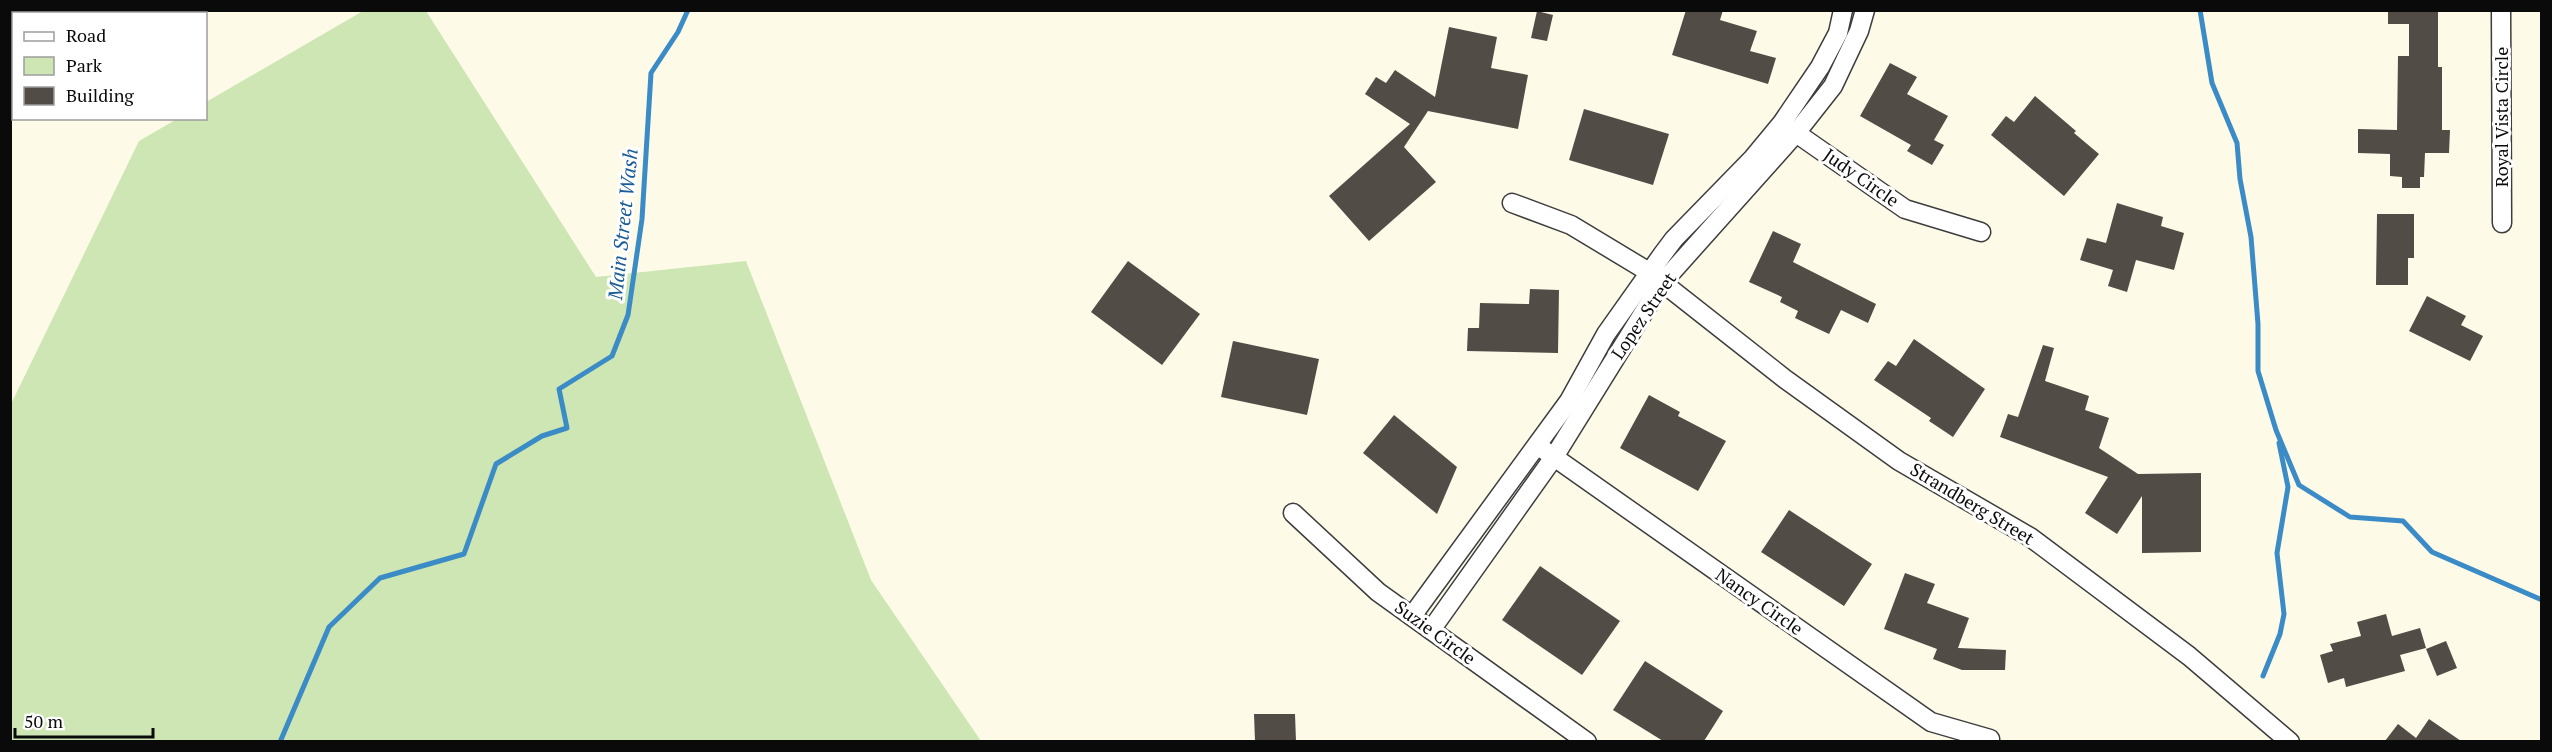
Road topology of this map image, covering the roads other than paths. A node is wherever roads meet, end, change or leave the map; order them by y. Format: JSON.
{"nodes":[{"id":1,"x":1844,"y":10,"type":"edge"},
{"id":2,"x":1865,"y":10,"type":"edge"},
{"id":3,"x":2501,"y":10,"type":"edge"},
{"id":4,"x":1789,"y":128,"type":"junction"},
{"id":5,"x":1512,"y":203,"type":"dead end"},
{"id":6,"x":2502,"y":223,"type":"dead end"},
{"id":7,"x":1981,"y":232,"type":"dead end"},
{"id":8,"x":1656,"y":277,"type":"junction"},
{"id":9,"x":1538,"y":445,"type":"junction"},
{"id":10,"x":1554,"y":457,"type":"junction"},
{"id":11,"x":1293,"y":513,"type":"dead end"},
{"id":12,"x":1412,"y":616,"type":"junction"},
{"id":13,"x":1431,"y":630,"type":"junction"},
{"id":14,"x":1990,"y":739,"type":"dead end"},
{"id":15,"x":1587,"y":741,"type":"edge"},
{"id":16,"x":2290,"y":741,"type":"edge"}],
"edges":[{"from":1,"to":4,"type":"street","name":"Lopez Street"},
{"from":2,"to":4,"type":"street","name":"Lopez Street"},
{"from":3,"to":6,"type":"street","name":"Royal Vista Circle"},
{"from":4,"to":7,"type":"street","name":"Judy Circle"},
{"from":4,"to":8,"type":"street","name":"Lopez Street"},
{"from":5,"to":8,"type":"street","name":"Strandberg Street"},
{"from":8,"to":9,"type":"street","name":"Lopez Street"},
{"from":8,"to":10,"type":"street","name":"Lopez Street"},
{"from":8,"to":16,"type":"street","name":"Strandberg Street"},
{"from":9,"to":10,"type":"street","name":"Nancy Circle"},
{"from":9,"to":12,"type":"street","name":"Lopez Street"},
{"from":10,"to":13,"type":"street","name":"Lopez Street"},
{"from":10,"to":14,"type":"street","name":"Nancy Circle"},
{"from":11,"to":12,"type":"street","name":"Suzie Circle"},
{"from":12,"to":13,"type":"street","name":"Suzie Circle"},
{"from":13,"to":15,"type":"street","name":"Suzie Circle"}]}
